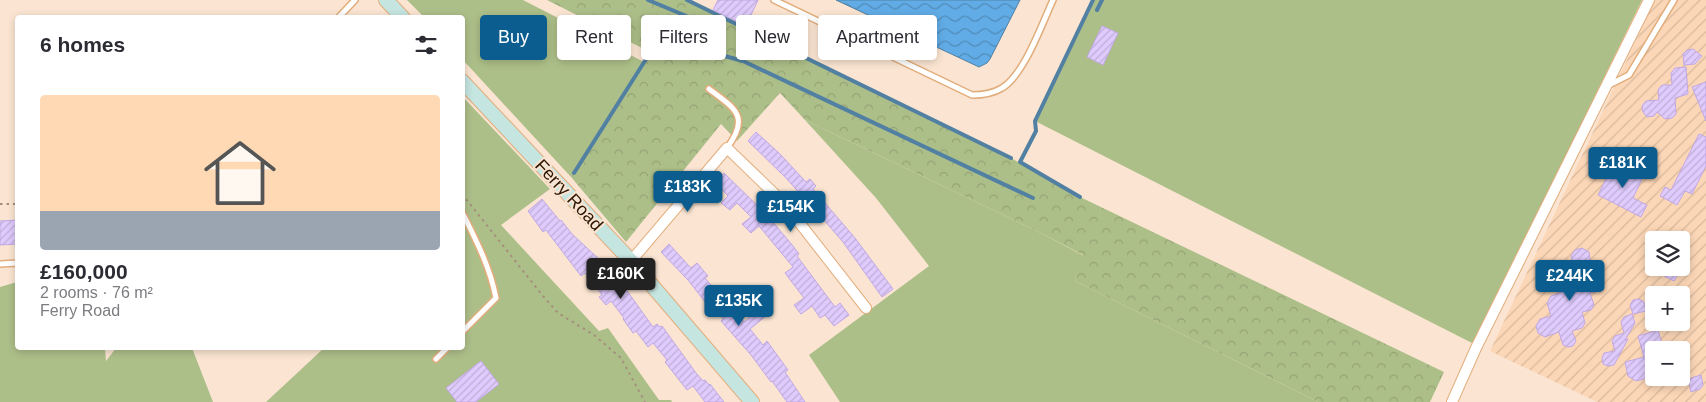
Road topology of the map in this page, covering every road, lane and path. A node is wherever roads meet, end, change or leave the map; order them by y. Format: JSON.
{"nodes":[{"id":1,"x":355,"y":0,"type":"edge"},
{"id":2,"x":386,"y":0,"type":"edge"},
{"id":3,"x":774,"y":0,"type":"edge"},
{"id":4,"x":1053,"y":0,"type":"edge"},
{"id":5,"x":1649,"y":0,"type":"edge"},
{"id":6,"x":1674,"y":0,"type":"edge"},
{"id":7,"x":341,"y":15,"type":"edge"},
{"id":8,"x":400,"y":15,"type":"edge"},
{"id":9,"x":465,"y":84,"type":"edge"},
{"id":10,"x":1606,"y":86,"type":"junction"},
{"id":11,"x":709,"y":89,"type":"dead end"},
{"id":12,"x":726,"y":148,"type":"junction"},
{"id":13,"x":465,"y":198,"type":"edge"},
{"id":14,"x":0,"y":204,"type":"edge"},
{"id":15,"x":15,"y":204,"type":"edge"},
{"id":16,"x":465,"y":218,"type":"edge"},
{"id":17,"x":631,"y":261,"type":"junction"},
{"id":18,"x":15,"y":263,"type":"edge"},
{"id":19,"x":0,"y":264,"type":"edge"},
{"id":20,"x":866,"y":308,"type":"dead end"},
{"id":21,"x":465,"y":329,"type":"edge"},
{"id":22,"x":445,"y":350,"type":"edge"},
{"id":23,"x":436,"y":359,"type":"dead end"},
{"id":24,"x":646,"y":402,"type":"edge"},
{"id":25,"x":752,"y":402,"type":"edge"},
{"id":26,"x":1452,"y":402,"type":"edge"}],
"edges":[{"from":1,"to":7,"type":"lane"},
{"from":2,"to":8,"type":"street"},
{"from":3,"to":4,"type":"lane"},
{"from":5,"to":10,"type":"street"},
{"from":6,"to":10,"type":"lane"},
{"from":9,"to":17,"type":"street","name":"Ferry Road"},
{"from":10,"to":26,"type":"street"},
{"from":11,"to":12,"type":"lane"},
{"from":12,"to":17,"type":"street"},
{"from":12,"to":20,"type":"street"},
{"from":13,"to":24,"type":"path"},
{"from":14,"to":15,"type":"path"},
{"from":16,"to":21,"type":"lane"},
{"from":17,"to":25,"type":"street","name":"Ferry Road"},
{"from":18,"to":19,"type":"lane"},
{"from":22,"to":23,"type":"lane"}]}
